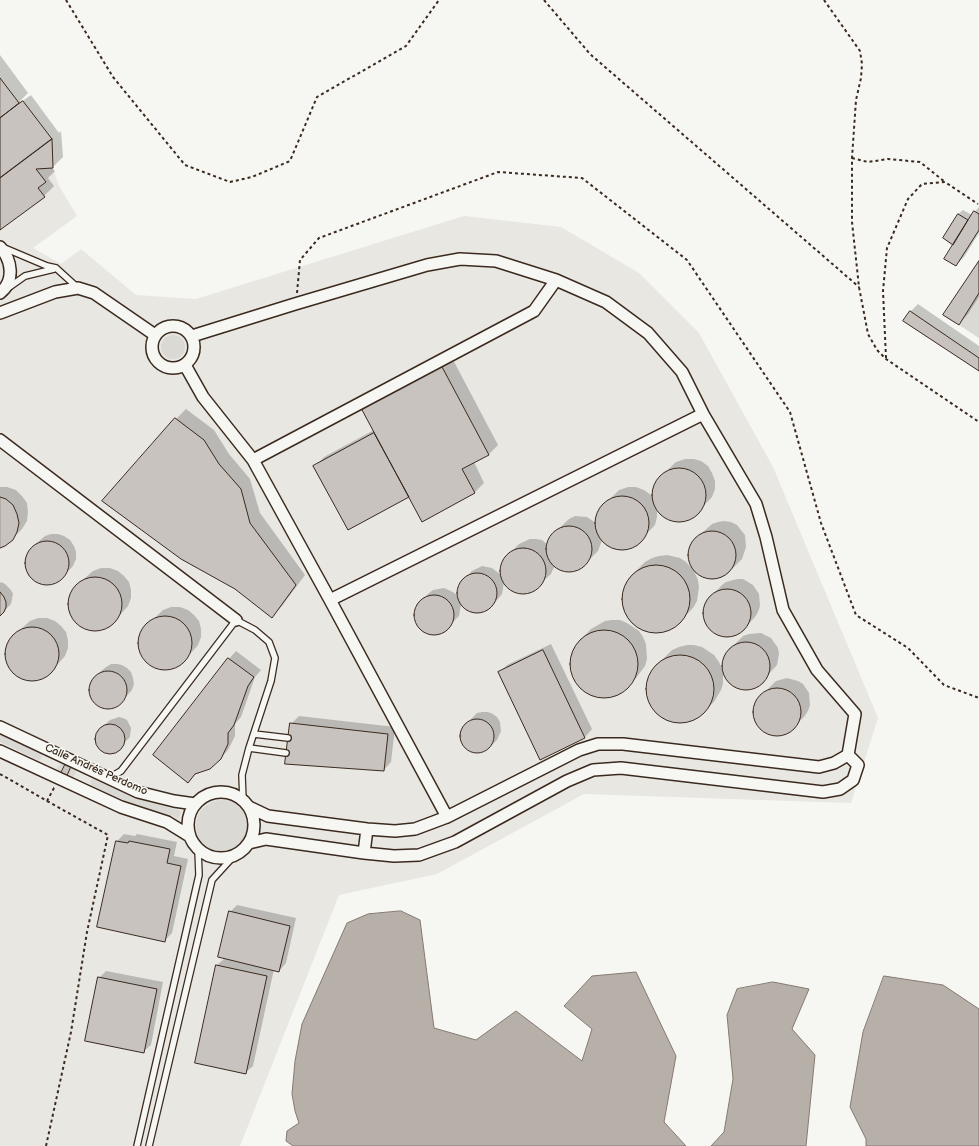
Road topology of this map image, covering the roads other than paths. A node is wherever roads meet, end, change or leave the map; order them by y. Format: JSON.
{"nodes":[{"id":1,"x":0,"y":247,"type":"edge"},
{"id":2,"x":56,"y":268,"type":"junction"},
{"id":3,"x":556,"y":280,"type":"junction"},
{"id":4,"x":78,"y":288,"type":"junction"},
{"id":5,"x":1,"y":292,"type":"edge"},
{"id":6,"x":0,"y":314,"type":"edge"},
{"id":7,"x":155,"y":335,"type":"junction"},
{"id":8,"x":192,"y":336,"type":"junction"},
{"id":9,"x":185,"y":365,"type":"junction"},
{"id":10,"x":703,"y":414,"type":"junction"},
{"id":11,"x":0,"y":440,"type":"edge"},
{"id":12,"x":253,"y":460,"type":"junction"},
{"id":13,"x":330,"y":600,"type":"junction"},
{"id":14,"x":236,"y":620,"type":"junction"},
{"id":15,"x":0,"y":727,"type":"edge"},
{"id":16,"x":254,"y":734,"type":"junction"},
{"id":17,"x":288,"y":738,"type":"dead end"},
{"id":18,"x":249,"y":748,"type":"junction"},
{"id":19,"x":0,"y":751,"type":"edge"},
{"id":20,"x":286,"y":753,"type":"dead end"},
{"id":21,"x":848,"y":755,"type":"junction"},
{"id":22,"x":109,"y":778,"type":"junction"},
{"id":23,"x":195,"y":804,"type":"junction"},
{"id":24,"x":246,"y":804,"type":"junction"},
{"id":25,"x":447,"y":817,"type":"junction"},
{"id":26,"x":368,"y":829,"type":"junction"},
{"id":27,"x":188,"y":835,"type":"junction"},
{"id":28,"x":249,"y":843,"type":"junction"},
{"id":29,"x":198,"y":850,"type":"junction"},
{"id":30,"x":364,"y":853,"type":"junction"},
{"id":31,"x":233,"y":857,"type":"junction"},
{"id":32,"x":137,"y":1146,"type":"edge"},
{"id":33,"x":149,"y":1146,"type":"edge"}],
"edges":[{"from":1,"to":2,"type":"lane"},
{"from":1,"to":5,"type":"street"},
{"from":2,"to":4,"type":"lane"},
{"from":2,"to":5,"type":"lane"},
{"from":3,"to":8,"type":"street"},
{"from":3,"to":10,"type":"street"},
{"from":3,"to":12,"type":"street"},
{"from":4,"to":6,"type":"street"},
{"from":4,"to":7,"type":"street"},
{"from":7,"to":8,"type":"street"},
{"from":7,"to":9,"type":"street"},
{"from":8,"to":9,"type":"street"},
{"from":9,"to":12,"type":"street"},
{"from":10,"to":13,"type":"street"},
{"from":10,"to":21,"type":"street"},
{"from":11,"to":14,"type":"street"},
{"from":12,"to":13,"type":"street"},
{"from":13,"to":25,"type":"street"},
{"from":14,"to":16,"type":"lane"},
{"from":14,"to":22,"type":"lane"},
{"from":15,"to":22,"type":"street","name":"Calle Andrés Perdomo"},
{"from":16,"to":17,"type":"lane"},
{"from":16,"to":18,"type":"lane"},
{"from":18,"to":20,"type":"lane"},
{"from":18,"to":24,"type":"lane"},
{"from":19,"to":27,"type":"street","name":"Calle Andrés Perdomo"},
{"from":21,"to":25,"type":"street"},
{"from":21,"to":30,"type":"street"},
{"from":22,"to":23,"type":"street","name":"Calle Andrés Perdomo"},
{"from":23,"to":24,"type":"street"},
{"from":23,"to":27,"type":"street"},
{"from":24,"to":26,"type":"street"},
{"from":24,"to":28,"type":"street"},
{"from":25,"to":26,"type":"street"},
{"from":26,"to":30,"type":"street"},
{"from":27,"to":29,"type":"street"},
{"from":28,"to":30,"type":"street"},
{"from":28,"to":31,"type":"street"},
{"from":29,"to":31,"type":"street"},
{"from":29,"to":32,"type":"lane"},
{"from":31,"to":33,"type":"lane"}]}
